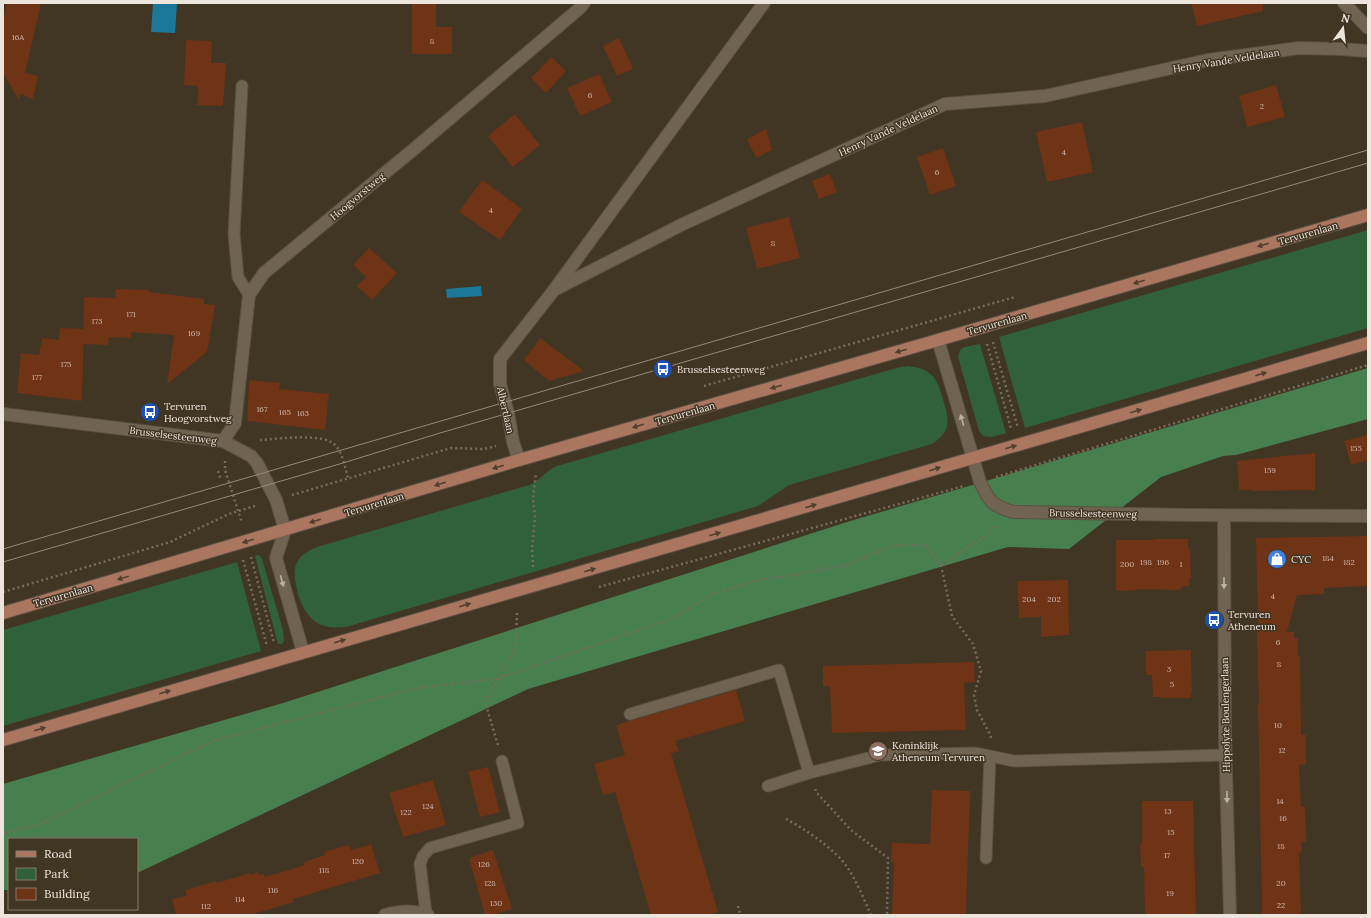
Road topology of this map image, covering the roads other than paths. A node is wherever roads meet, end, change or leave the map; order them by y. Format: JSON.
{"nodes":[{"id":1,"x":584,"y":3,"type":"edge"},
{"id":2,"x":764,"y":3,"type":"edge"},
{"id":3,"x":1344,"y":3,"type":"edge"},
{"id":4,"x":1368,"y":28,"type":"edge"},
{"id":5,"x":1368,"y":51,"type":"edge"},
{"id":6,"x":242,"y":86,"type":"dead end"},
{"id":7,"x":1368,"y":215,"type":"edge"},
{"id":8,"x":554,"y":290,"type":"junction"},
{"id":9,"x":249,"y":296,"type":"junction"},
{"id":10,"x":938,"y":340,"type":"junction"},
{"id":11,"x":1368,"y":343,"type":"edge"},
{"id":12,"x":3,"y":414,"type":"edge"},
{"id":13,"x":223,"y":441,"type":"junction"},
{"id":14,"x":973,"y":457,"type":"junction"},
{"id":15,"x":519,"y":460,"type":"junction"},
{"id":16,"x":1224,"y":516,"type":"junction"},
{"id":17,"x":1368,"y":516,"type":"edge"},
{"id":18,"x":285,"y":530,"type":"junction"},
{"id":19,"x":3,"y":613,"type":"edge"},
{"id":20,"x":303,"y":652,"type":"junction"},
{"id":21,"x":630,"y":714,"type":"dead end"},
{"id":22,"x":3,"y":740,"type":"edge"},
{"id":23,"x":990,"y":756,"type":"junction"},
{"id":24,"x":1226,"y":756,"type":"junction"},
{"id":25,"x":502,"y":761,"type":"road end"},
{"id":26,"x":810,"y":773,"type":"junction"},
{"id":27,"x":768,"y":786,"type":"dead end"},
{"id":28,"x":986,"y":858,"type":"dead end"},
{"id":29,"x":427,"y":914,"type":"edge"},
{"id":30,"x":385,"y":915,"type":"edge"},
{"id":31,"x":1230,"y":915,"type":"edge"}],
"edges":[{"from":1,"to":9,"type":"street","name":"Hoogvorstweg"},
{"from":2,"to":8,"type":"street"},
{"from":3,"to":4,"type":"street"},
{"from":5,"to":8,"type":"street","name":"Henry Vande Veldelaan"},
{"from":6,"to":9,"type":"lane"},
{"from":7,"to":10,"type":"main road","name":"Tervurenlaan","one_way":true},
{"from":8,"to":15,"type":"street","name":"Albertlaan"},
{"from":9,"to":13,"type":"street","name":"Hoogvorstweg"},
{"from":14,"to":10,"type":"street","name":"Brusselsesteenweg","one_way":true},
{"from":10,"to":15,"type":"main road","name":"Tervurenlaan","one_way":true},
{"from":14,"to":11,"type":"main road","one_way":true},
{"from":12,"to":13,"type":"street","name":"Brusselsesteenweg"},
{"from":13,"to":18,"type":"street","name":"Brusselsesteenweg"},
{"from":14,"to":16,"type":"street","name":"Brusselsesteenweg"},
{"from":20,"to":14,"type":"main road","one_way":true},
{"from":15,"to":18,"type":"main road","name":"Tervurenlaan","one_way":true},
{"from":16,"to":17,"type":"street","name":"Brusselsesteenweg"},
{"from":16,"to":24,"type":"street","name":"Hippolyte Boulengerlaan","one_way":true},
{"from":18,"to":19,"type":"main road","name":"Tervurenlaan","one_way":true},
{"from":18,"to":20,"type":"street","one_way":true},
{"from":22,"to":20,"type":"main road","one_way":true},
{"from":21,"to":26,"type":"lane"},
{"from":23,"to":24,"type":"lane"},
{"from":23,"to":26,"type":"lane"},
{"from":23,"to":28,"type":"lane"},
{"from":24,"to":31,"type":"street","name":"Hippolyte Boulengerlaan","one_way":true},
{"from":25,"to":29,"type":"lane"},
{"from":26,"to":27,"type":"lane"},
{"from":29,"to":30,"type":"street"}]}
